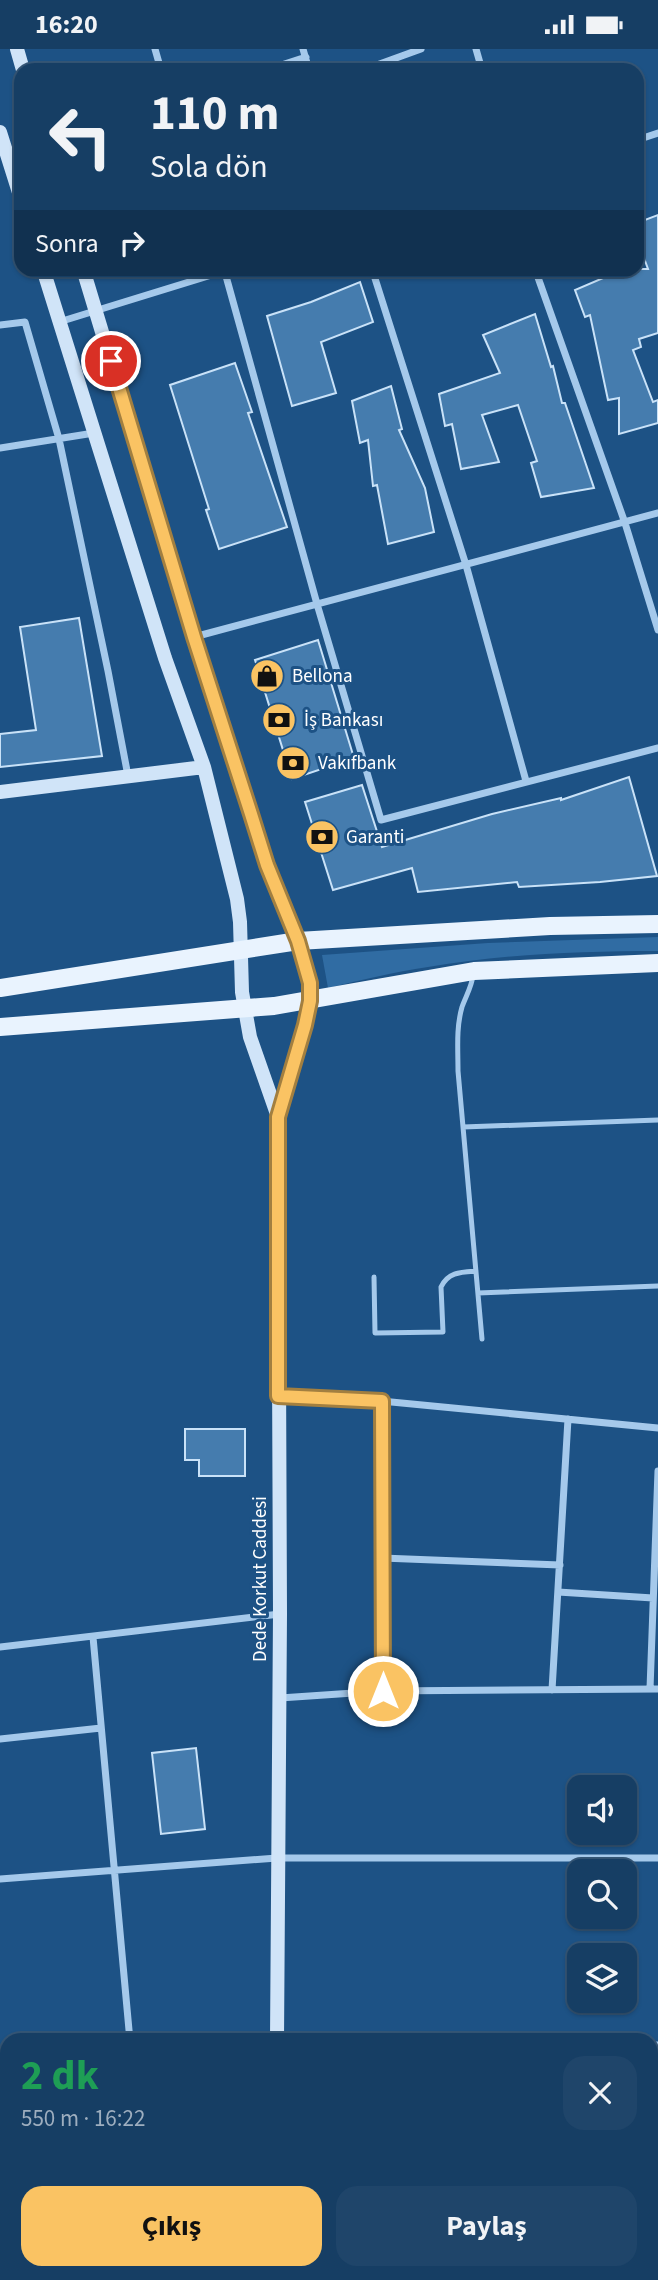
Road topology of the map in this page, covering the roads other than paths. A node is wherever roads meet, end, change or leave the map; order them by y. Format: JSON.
{"nodes":[{"id":1,"x":421,"y":49,"type":"edge"},
{"id":2,"x":304,"y":53,"type":"edge"},
{"id":3,"x":282,"y":63,"type":"edge"},
{"id":4,"x":382,"y":63,"type":"edge"},
{"id":5,"x":0,"y":132,"type":"edge"},
{"id":6,"x":14,"y":177,"type":"edge"},
{"id":7,"x":46,"y":277,"type":"edge"},
{"id":8,"x":85,"y":277,"type":"edge"},
{"id":9,"x":204,"y":277,"type":"edge"},
{"id":10,"x":228,"y":277,"type":"edge"},
{"id":11,"x":375,"y":277,"type":"edge"},
{"id":12,"x":538,"y":277,"type":"edge"},
{"id":13,"x":96,"y":311,"type":"junction"},
{"id":14,"x":60,"y":322,"type":"junction"},
{"id":15,"x":0,"y":325,"type":"edge"},
{"id":16,"x":94,"y":433,"type":"junction"},
{"id":17,"x":59,"y":439,"type":"junction"},
{"id":18,"x":0,"y":448,"type":"edge"},
{"id":19,"x":658,"y":513,"type":"edge"},
{"id":20,"x":625,"y":523,"type":"junction"},
{"id":21,"x":466,"y":565,"type":"junction"},
{"id":22,"x":317,"y":604,"type":"junction"},
{"id":23,"x":658,"y":630,"type":"edge"},
{"id":24,"x":194,"y":637,"type":"junction"},
{"id":25,"x":658,"y":748,"type":"edge"},
{"id":26,"x":204,"y":767,"type":"junction"},
{"id":27,"x":128,"y":776,"type":"junction"},
{"id":28,"x":526,"y":781,"type":"junction"},
{"id":29,"x":0,"y":792,"type":"edge"},
{"id":30,"x":658,"y":924,"type":"edge"},
{"id":31,"x":298,"y":941,"type":"junction"},
{"id":32,"x":241,"y":949,"type":"junction"},
{"id":33,"x":658,"y":963,"type":"edge"},
{"id":34,"x":474,"y":971,"type":"junction"},
{"id":35,"x":0,"y":988,"type":"edge"},
{"id":36,"x":310,"y":1001,"type":"junction"},
{"id":37,"x":245,"y":1010,"type":"junction"},
{"id":38,"x":0,"y":1027,"type":"edge"},
{"id":39,"x":278,"y":1117,"type":"junction"},
{"id":40,"x":658,"y":1120,"type":"edge"},
{"id":41,"x":463,"y":1128,"type":"junction"},
{"id":42,"x":476,"y":1271,"type":"junction"},
{"id":43,"x":374,"y":1277,"type":"dead end"},
{"id":44,"x":658,"y":1286,"type":"edge"},
{"id":45,"x":478,"y":1293,"type":"junction"},
{"id":46,"x":482,"y":1339,"type":"dead end"},
{"id":47,"x":278,"y":1396,"type":"junction"},
{"id":48,"x":382,"y":1401,"type":"junction"},
{"id":49,"x":568,"y":1419,"type":"junction"},
{"id":50,"x":658,"y":1428,"type":"edge"},
{"id":51,"x":658,"y":1471,"type":"edge"},
{"id":52,"x":382,"y":1558,"type":"junction"},
{"id":53,"x":560,"y":1565,"type":"junction"},
{"id":54,"x":558,"y":1592,"type":"junction"},
{"id":55,"x":653,"y":1598,"type":"junction"},
{"id":56,"x":279,"y":1614,"type":"junction"},
{"id":57,"x":93,"y":1637,"type":"junction"},
{"id":58,"x":0,"y":1647,"type":"edge"},
{"id":59,"x":654,"y":1689,"type":"edge"},
{"id":60,"x":552,"y":1690,"type":"junction"},
{"id":61,"x":383,"y":1691,"type":"junction"},
{"id":62,"x":279,"y":1698,"type":"junction"},
{"id":63,"x":101,"y":1728,"type":"junction"},
{"id":64,"x":0,"y":1738,"type":"edge"},
{"id":65,"x":277,"y":1858,"type":"junction"},
{"id":66,"x":658,"y":1858,"type":"edge"},
{"id":67,"x":113,"y":1870,"type":"junction"},
{"id":68,"x":0,"y":1879,"type":"edge"},
{"id":69,"x":129,"y":2033,"type":"edge"},
{"id":70,"x":277,"y":2033,"type":"edge"}],
"edges":[{"from":1,"to":4,"type":"street"},
{"from":2,"to":3,"type":"street"},
{"from":5,"to":6,"type":"main road"},
{"from":7,"to":14,"type":"main road","name":"Dede Korkut Caddesi"},
{"from":8,"to":13,"type":"main road"},
{"from":9,"to":13,"type":"street"},
{"from":10,"to":22,"type":"street"},
{"from":11,"to":21,"type":"street"},
{"from":12,"to":20,"type":"street"},
{"from":13,"to":14,"type":"street"},
{"from":13,"to":24,"type":"main road"},
{"from":14,"to":16,"type":"main road","name":"Dede Korkut Caddesi"},
{"from":15,"to":17,"type":"street"},
{"from":16,"to":17,"type":"street"},
{"from":16,"to":26,"type":"main road","name":"Dede Korkut Caddesi"},
{"from":17,"to":18,"type":"street"},
{"from":17,"to":27,"type":"street"},
{"from":19,"to":20,"type":"street"},
{"from":20,"to":21,"type":"street"},
{"from":20,"to":23,"type":"street"},
{"from":21,"to":22,"type":"street"},
{"from":21,"to":28,"type":"street"},
{"from":22,"to":24,"type":"street"},
{"from":22,"to":28,"type":"street"},
{"from":24,"to":31,"type":"main road"},
{"from":25,"to":28,"type":"street"},
{"from":26,"to":27,"type":"main road"},
{"from":26,"to":32,"type":"main road","name":"Dede Korkut Caddesi"},
{"from":27,"to":29,"type":"main road"},
{"from":30,"to":31,"type":"main road"},
{"from":31,"to":32,"type":"main road"},
{"from":31,"to":36,"type":"main road"},
{"from":32,"to":35,"type":"main road"},
{"from":32,"to":37,"type":"main road","name":"Dede Korkut Caddesi"},
{"from":33,"to":34,"type":"main road"},
{"from":34,"to":36,"type":"main road"},
{"from":34,"to":41,"type":"lane"},
{"from":36,"to":37,"type":"main road"},
{"from":36,"to":39,"type":"main road","name":"Dede Korkut Caddesi"},
{"from":37,"to":38,"type":"main road"},
{"from":37,"to":39,"type":"main road","name":"Dede Korkut Caddesi"},
{"from":39,"to":47,"type":"main road","name":"Dede Korkut Caddesi"},
{"from":40,"to":41,"type":"lane"},
{"from":41,"to":42,"type":"lane"},
{"from":42,"to":43,"type":"lane"},
{"from":42,"to":45,"type":"lane"},
{"from":44,"to":45,"type":"lane"},
{"from":45,"to":46,"type":"lane"},
{"from":47,"to":48,"type":"street"},
{"from":47,"to":56,"type":"main road","name":"Dede Korkut Caddesi"},
{"from":48,"to":49,"type":"street"},
{"from":48,"to":52,"type":"street"},
{"from":49,"to":50,"type":"street"},
{"from":49,"to":53,"type":"street"},
{"from":51,"to":55,"type":"street"},
{"from":52,"to":53,"type":"street"},
{"from":52,"to":61,"type":"street"},
{"from":53,"to":54,"type":"street"},
{"from":54,"to":55,"type":"street"},
{"from":54,"to":60,"type":"street"},
{"from":55,"to":59,"type":"street"},
{"from":56,"to":57,"type":"street"},
{"from":56,"to":62,"type":"main road","name":"Dede Korkut Caddesi"},
{"from":57,"to":58,"type":"street"},
{"from":57,"to":63,"type":"street"},
{"from":59,"to":60,"type":"street"},
{"from":60,"to":61,"type":"street"},
{"from":61,"to":62,"type":"street"},
{"from":62,"to":65,"type":"main road","name":"Dede Korkut Caddesi"},
{"from":63,"to":64,"type":"street"},
{"from":63,"to":67,"type":"street"},
{"from":65,"to":66,"type":"street"},
{"from":65,"to":67,"type":"street"},
{"from":65,"to":70,"type":"main road","name":"Dede Korkut Caddesi"},
{"from":67,"to":68,"type":"street"},
{"from":67,"to":69,"type":"street"}]}
